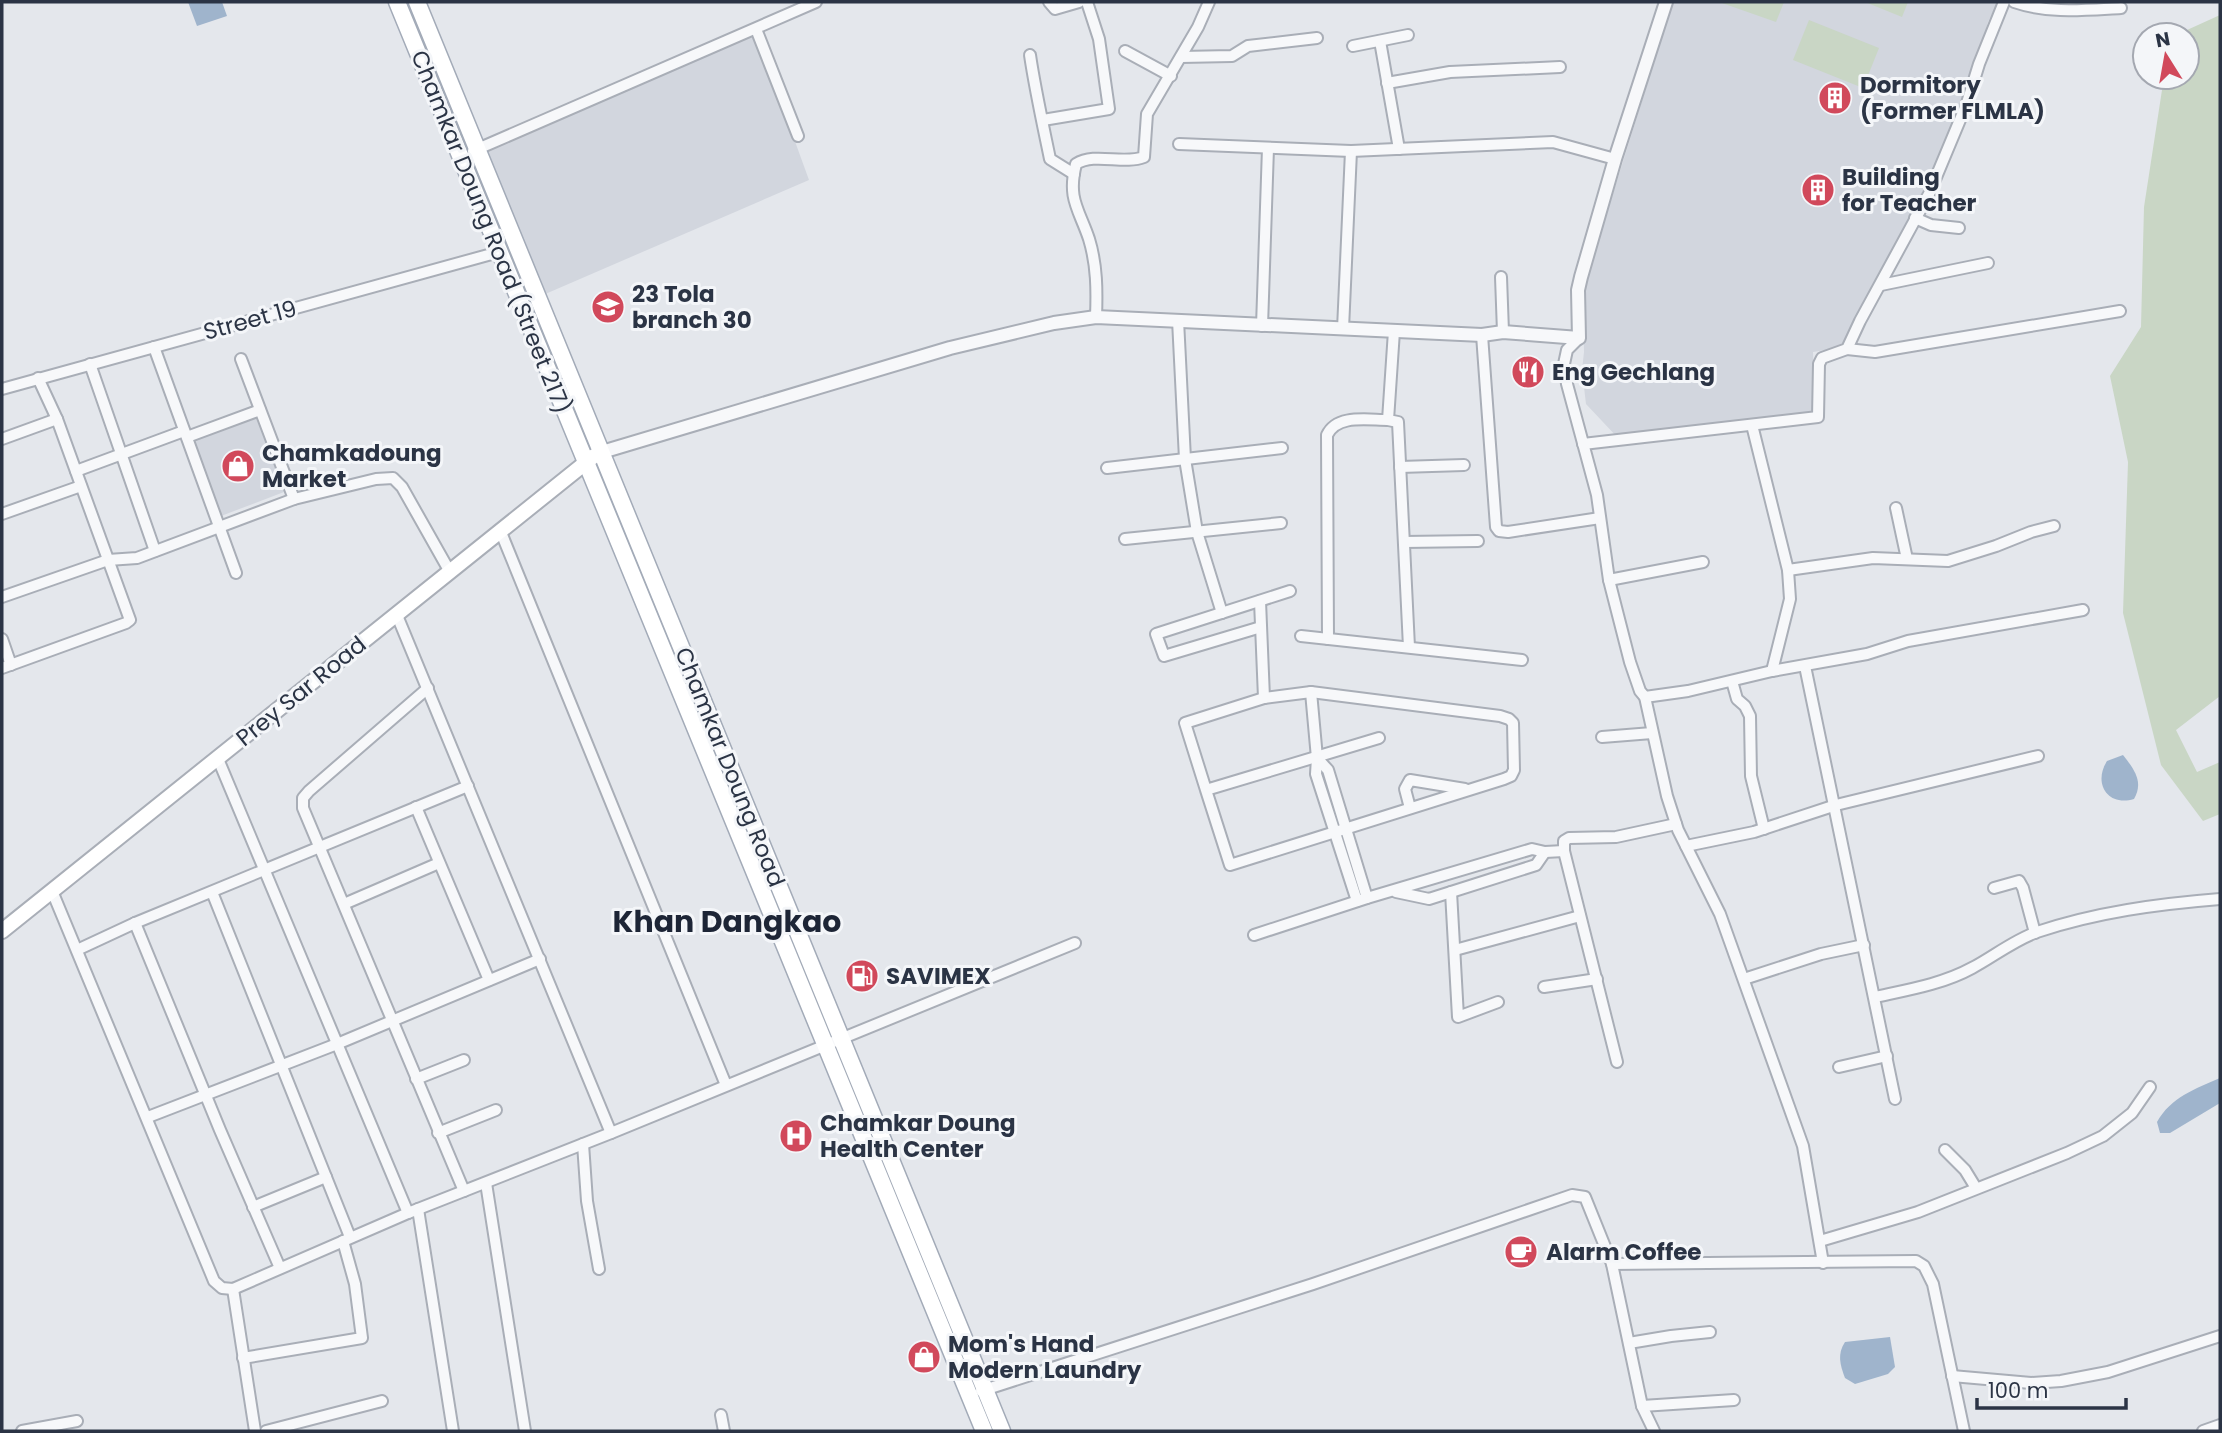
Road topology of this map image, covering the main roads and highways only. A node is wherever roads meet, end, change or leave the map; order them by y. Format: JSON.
{"nodes":[{"id":1,"x":397,"y":2,"type":"edge"},
{"id":2,"x":417,"y":2,"type":"edge"},
{"id":3,"x":602,"y":452,"type":"junction"},
{"id":4,"x":585,"y":462,"type":"junction"},
{"id":5,"x":2,"y":931,"type":"edge"},
{"id":6,"x":984,"y":1431,"type":"edge"},
{"id":7,"x":1002,"y":1431,"type":"edge"}],
"edges":[{"from":1,"to":4,"type":"main road","name":"Chamkar Doung Road (Street 217)"},
{"from":2,"to":3,"type":"main road","name":"Chamkar Doung Road (Street 217)"},
{"from":3,"to":4,"type":"main road","name":"Prey Sar Road"},
{"from":3,"to":7,"type":"main road","name":"Chamkar Doung Road"},
{"from":4,"to":5,"type":"main road","name":"Prey Sar Road"},
{"from":4,"to":6,"type":"main road","name":"Chamkar Doung Road"}]}
